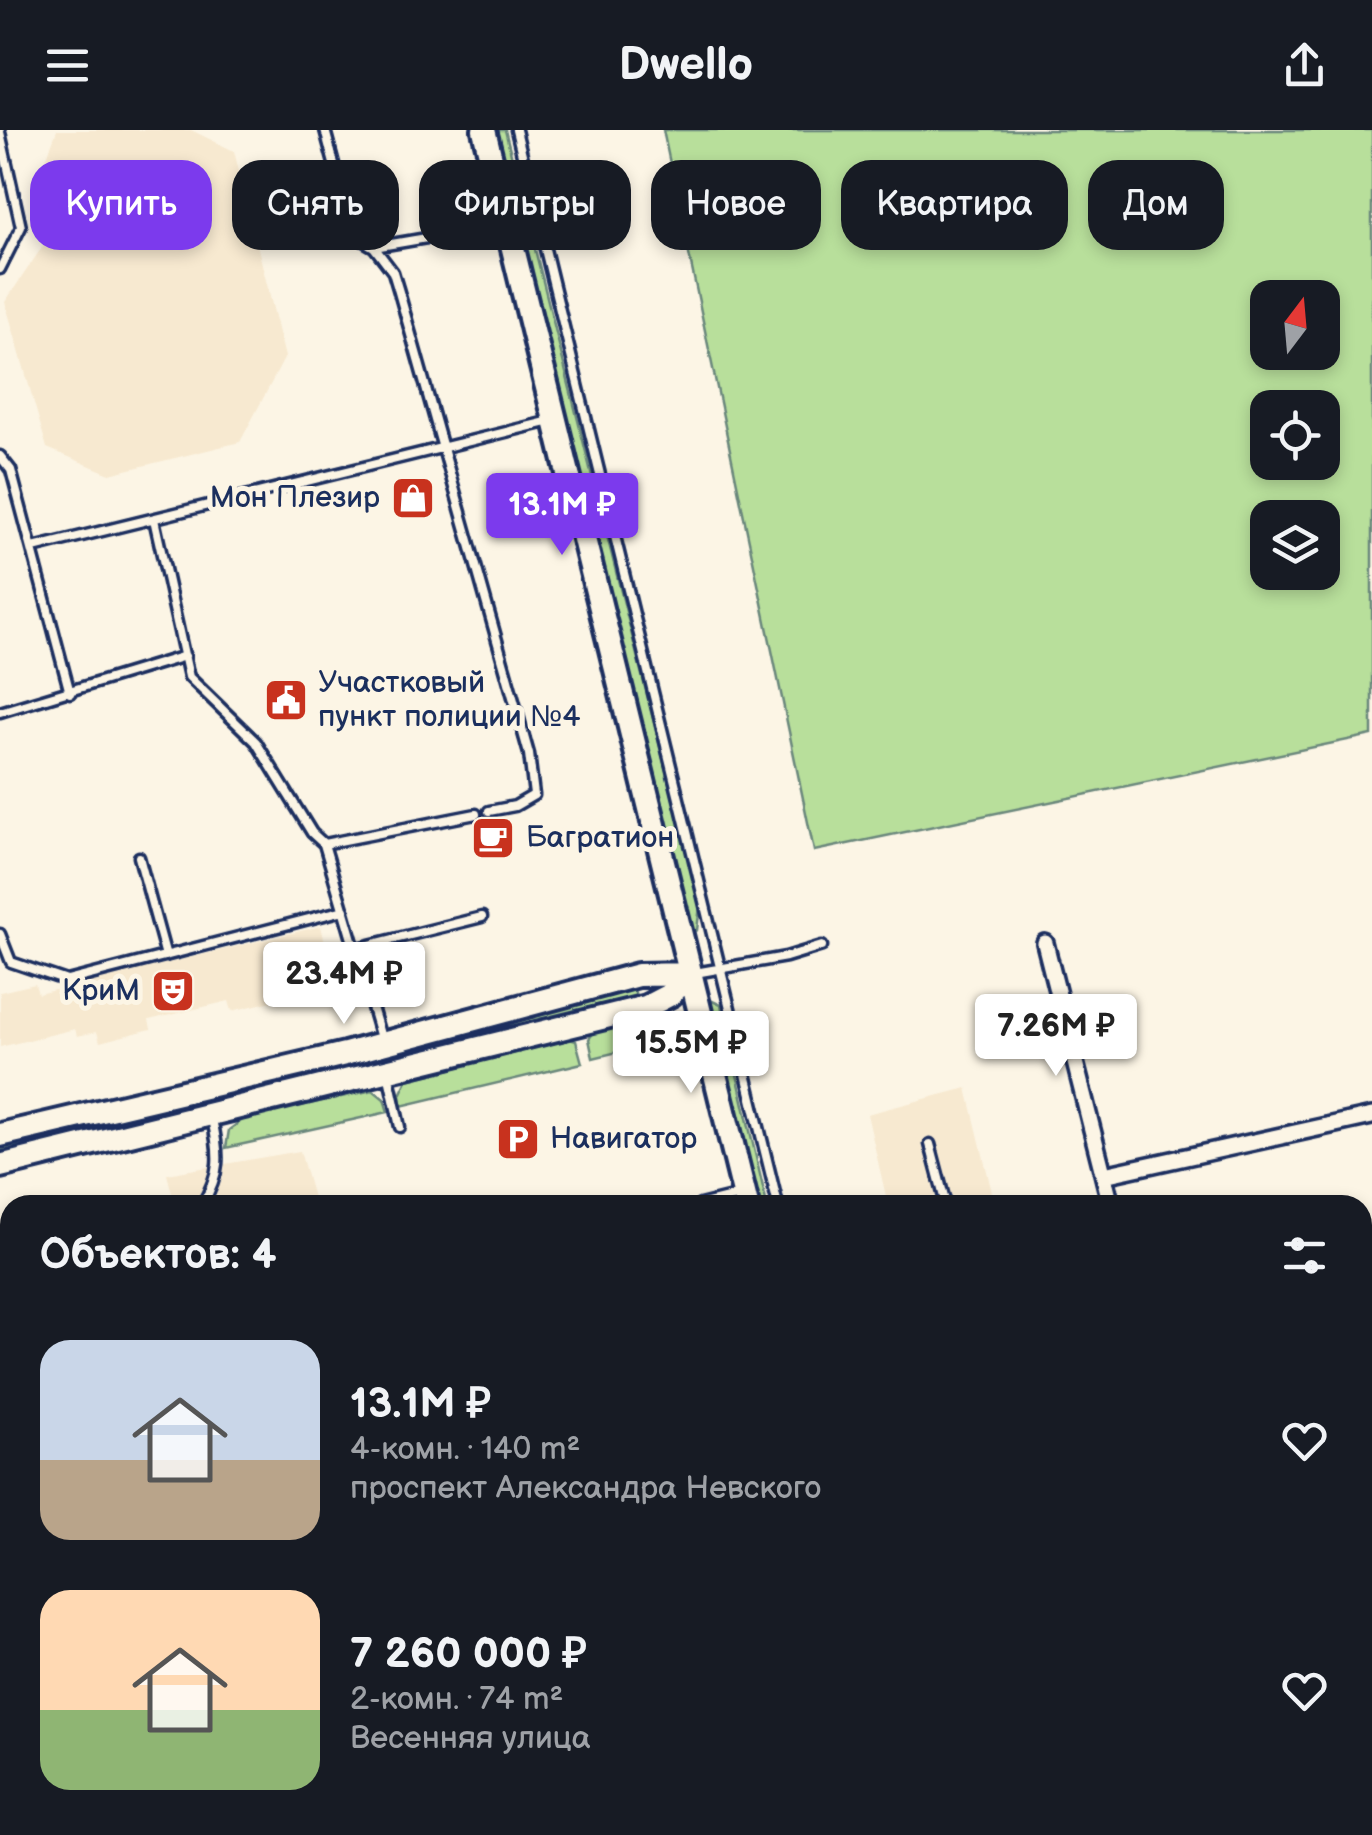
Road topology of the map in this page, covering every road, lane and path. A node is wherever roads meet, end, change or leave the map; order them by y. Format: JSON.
{"nodes":[{"id":1,"x":325,"y":130,"type":"edge"},
{"id":2,"x":484,"y":130,"type":"edge"},
{"id":3,"x":516,"y":130,"type":"edge"},
{"id":4,"x":0,"y":132,"type":"edge"},
{"id":5,"x":333,"y":160,"type":"edge"},
{"id":6,"x":491,"y":160,"type":"edge"},
{"id":7,"x":376,"y":250,"type":"edge"},
{"id":8,"x":513,"y":250,"type":"edge"},
{"id":9,"x":0,"y":269,"type":"edge"},
{"id":10,"x":555,"y":420,"type":"junction"},
{"id":11,"x":440,"y":445,"type":"junction"},
{"id":12,"x":0,"y":456,"type":"edge"},
{"id":13,"x":154,"y":519,"type":"junction"},
{"id":14,"x":33,"y":548,"type":"junction"},
{"id":15,"x":185,"y":656,"type":"junction"},
{"id":16,"x":70,"y":692,"type":"junction"},
{"id":17,"x":0,"y":712,"type":"edge"},
{"id":18,"x":490,"y":811,"type":"dead end"},
{"id":19,"x":476,"y":814,"type":"dead end"},
{"id":20,"x":324,"y":844,"type":"junction"},
{"id":21,"x":139,"y":857,"type":"dead end"},
{"id":22,"x":344,"y":910,"type":"junction"},
{"id":23,"x":482,"y":917,"type":"dead end"},
{"id":24,"x":0,"y":934,"type":"edge"},
{"id":25,"x":1045,"y":943,"type":"dead end"},
{"id":26,"x":822,"y":946,"type":"dead end"},
{"id":27,"x":358,"y":948,"type":"junction"},
{"id":28,"x":166,"y":956,"type":"junction"},
{"id":29,"x":719,"y":969,"type":"junction"},
{"id":30,"x":690,"y":974,"type":"junction"},
{"id":31,"x":382,"y":1043,"type":"junction"},
{"id":32,"x":388,"y":1073,"type":"junction"},
{"id":33,"x":211,"y":1115,"type":"junction"},
{"id":34,"x":1372,"y":1116,"type":"edge"},
{"id":35,"x":400,"y":1127,"type":"dead end"},
{"id":36,"x":0,"y":1135,"type":"edge"},
{"id":37,"x":930,"y":1144,"type":"dead end"},
{"id":38,"x":0,"y":1166,"type":"edge"},
{"id":39,"x":1104,"y":1175,"type":"junction"},
{"id":40,"x":208,"y":1195,"type":"edge"},
{"id":41,"x":744,"y":1195,"type":"edge"},
{"id":42,"x":776,"y":1195,"type":"edge"},
{"id":43,"x":943,"y":1195,"type":"edge"},
{"id":44,"x":1109,"y":1195,"type":"edge"}],
"edges":[{"from":1,"to":5,"type":"lane"},
{"from":2,"to":6,"type":"main road"},
{"from":3,"to":29,"type":"lane"},
{"from":4,"to":9,"type":"lane"},
{"from":7,"to":11,"type":"lane"},
{"from":8,"to":10,"type":"main road"},
{"from":10,"to":11,"type":"lane"},
{"from":10,"to":30,"type":"main road"},
{"from":11,"to":13,"type":"lane"},
{"from":11,"to":18,"type":"lane"},
{"from":12,"to":14,"type":"lane"},
{"from":13,"to":14,"type":"lane"},
{"from":13,"to":15,"type":"lane"},
{"from":14,"to":16,"type":"lane"},
{"from":15,"to":16,"type":"lane"},
{"from":15,"to":20,"type":"lane"},
{"from":16,"to":17,"type":"lane"},
{"from":19,"to":20,"type":"lane"},
{"from":20,"to":22,"type":"lane"},
{"from":21,"to":28,"type":"lane"},
{"from":22,"to":27,"type":"lane"},
{"from":22,"to":28,"type":"lane"},
{"from":23,"to":27,"type":"lane"},
{"from":24,"to":28,"type":"lane"},
{"from":25,"to":39,"type":"street"},
{"from":26,"to":29,"type":"lane"},
{"from":27,"to":31,"type":"lane"},
{"from":29,"to":30,"type":"lane"},
{"from":29,"to":42,"type":"lane"},
{"from":30,"to":31,"type":"main road"},
{"from":30,"to":32,"type":"main road"},
{"from":30,"to":41,"type":"main road"},
{"from":31,"to":36,"type":"main road"},
{"from":32,"to":33,"type":"main road"},
{"from":32,"to":35,"type":"lane"},
{"from":33,"to":38,"type":"main road"},
{"from":33,"to":40,"type":"lane"},
{"from":34,"to":39,"type":"street"},
{"from":37,"to":43,"type":"lane"},
{"from":39,"to":44,"type":"street"}]}
